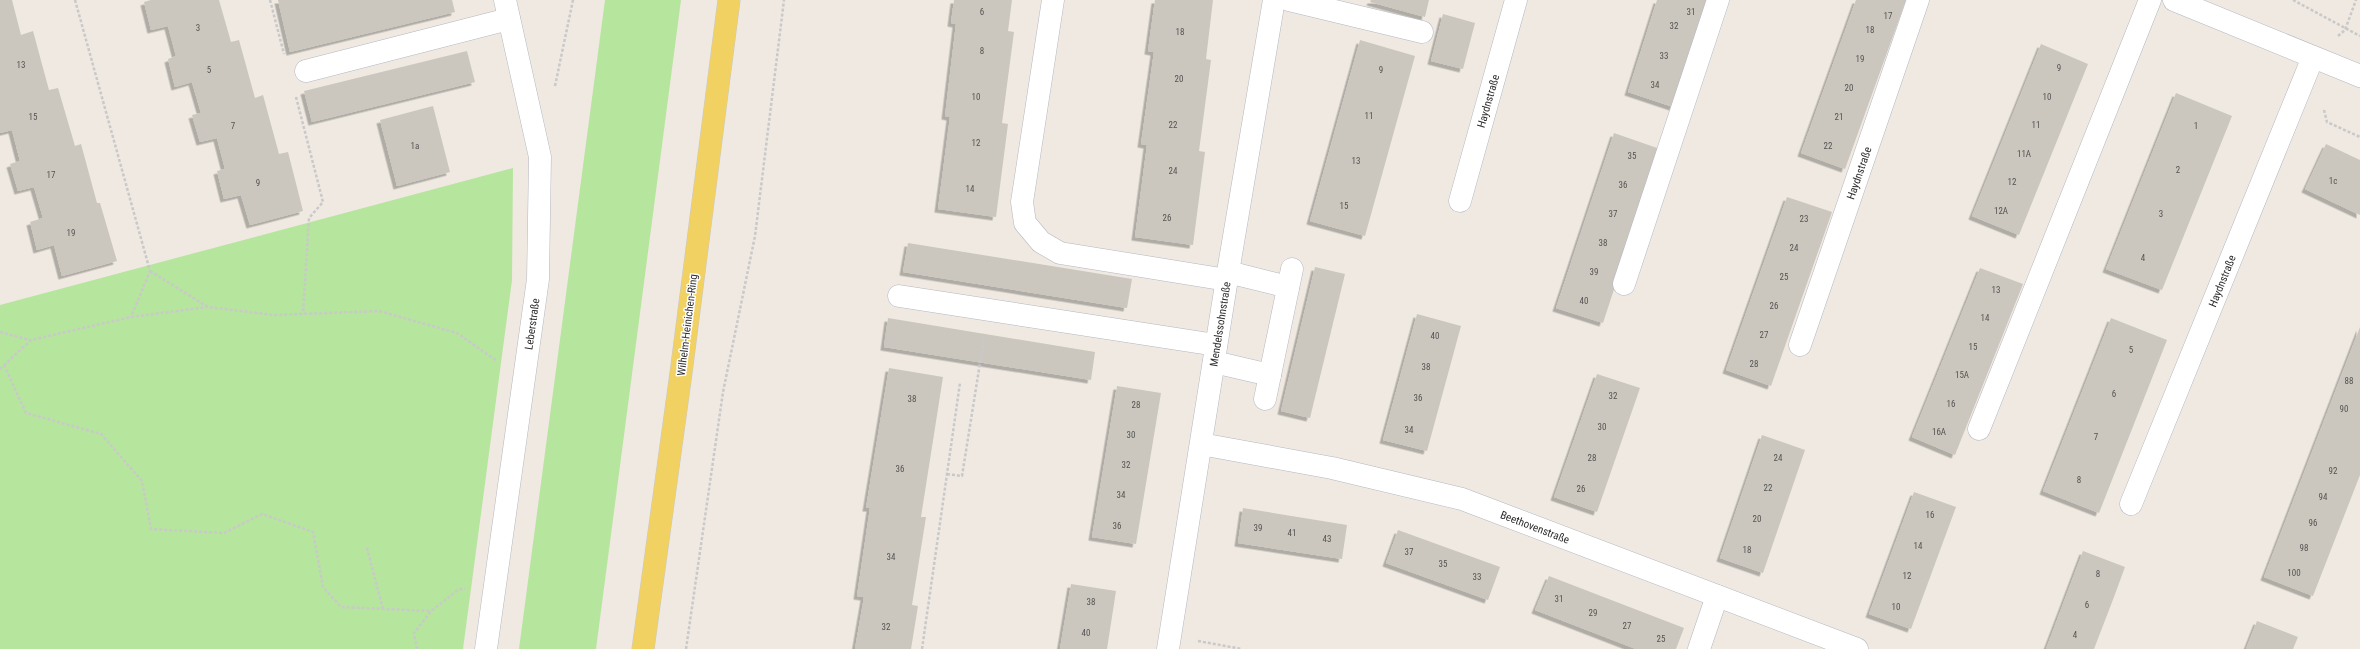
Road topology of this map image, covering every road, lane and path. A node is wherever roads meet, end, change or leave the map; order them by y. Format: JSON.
{"nodes":[{"id":1,"x":75,"y":0,"type":"edge"},
{"id":2,"x":270,"y":0,"type":"edge"},
{"id":3,"x":573,"y":0,"type":"edge"},
{"id":4,"x":728,"y":0,"type":"edge"},
{"id":5,"x":784,"y":0,"type":"edge"},
{"id":6,"x":1053,"y":0,"type":"edge"},
{"id":7,"x":1274,"y":0,"type":"edge"},
{"id":8,"x":1288,"y":0,"type":"edge"},
{"id":9,"x":1516,"y":0,"type":"edge"},
{"id":10,"x":1718,"y":0,"type":"edge"},
{"id":11,"x":1918,"y":0,"type":"edge"},
{"id":12,"x":2150,"y":0,"type":"edge"},
{"id":13,"x":2174,"y":0,"type":"edge"},
{"id":14,"x":2293,"y":0,"type":"edge"},
{"id":15,"x":2356,"y":0,"type":"edge"},
{"id":16,"x":507,"y":9,"type":"edge"},
{"id":17,"x":2345,"y":30,"type":"junction"},
{"id":18,"x":1422,"y":32,"type":"dead end"},
{"id":19,"x":2360,"y":36,"type":"edge"},
{"id":20,"x":2313,"y":57,"type":"junction"},
{"id":21,"x":286,"y":60,"type":"dead end"},
{"id":22,"x":306,"y":72,"type":"dead end"},
{"id":23,"x":2360,"y":76,"type":"edge"},
{"id":24,"x":294,"y":90,"type":"dead end"},
{"id":25,"x":554,"y":90,"type":"dead end"},
{"id":26,"x":2324,"y":108,"type":"dead end"},
{"id":27,"x":2360,"y":137,"type":"edge"},
{"id":28,"x":1460,"y":201,"type":"dead end"},
{"id":29,"x":150,"y":271,"type":"junction"},
{"id":30,"x":1227,"y":276,"type":"junction"},
{"id":31,"x":1624,"y":284,"type":"dead end"},
{"id":32,"x":899,"y":296,"type":"dead end"},
{"id":33,"x":208,"y":307,"type":"junction"},
{"id":34,"x":988,"y":310,"type":"junction"},
{"id":35,"x":303,"y":314,"type":"junction"},
{"id":36,"x":131,"y":317,"type":"junction"},
{"id":37,"x":0,"y":332,"type":"edge"},
{"id":38,"x":31,"y":340,"type":"junction"},
{"id":39,"x":1800,"y":345,"type":"dead end"},
{"id":40,"x":1215,"y":353,"type":"junction"},
{"id":41,"x":4,"y":365,"type":"junction"},
{"id":42,"x":0,"y":369,"type":"edge"},
{"id":43,"x":1270,"y":375,"type":"junction"},
{"id":44,"x":524,"y":379,"type":"junction"},
{"id":45,"x":960,"y":383,"type":"dead end"},
{"id":46,"x":1265,"y":399,"type":"dead end"},
{"id":47,"x":1979,"y":429,"type":"dead end"},
{"id":48,"x":1201,"y":444,"type":"junction"},
{"id":49,"x":947,"y":474,"type":"junction"},
{"id":50,"x":2131,"y":504,"type":"dead end"},
{"id":51,"x":367,"y":548,"type":"dead end"},
{"id":52,"x":495,"y":585,"type":"junction"},
{"id":53,"x":1717,"y":596,"type":"junction"},
{"id":54,"x":383,"y":609,"type":"junction"},
{"id":55,"x":431,"y":611,"type":"junction"},
{"id":56,"x":1169,"y":643,"type":"edge"},
{"id":57,"x":417,"y":649,"type":"edge"},
{"id":58,"x":486,"y":649,"type":"edge"},
{"id":59,"x":643,"y":649,"type":"edge"},
{"id":60,"x":686,"y":649,"type":"edge"},
{"id":61,"x":922,"y":649,"type":"edge"},
{"id":62,"x":1242,"y":649,"type":"edge"},
{"id":63,"x":1699,"y":649,"type":"edge"},
{"id":64,"x":1857,"y":649,"type":"edge"}],
"edges":[{"from":1,"to":29,"type":"path"},
{"from":2,"to":21,"type":"path"},
{"from":3,"to":25,"type":"path"},
{"from":4,"to":59,"type":"main road","name":"Wilhelm-Heinichen-Ring"},
{"from":5,"to":60,"type":"path"},
{"from":6,"to":30,"type":"street"},
{"from":7,"to":30,"type":"street","name":"Mendelssohnstraße"},
{"from":8,"to":18,"type":"street"},
{"from":9,"to":28,"type":"street","name":"Haydnstraße"},
{"from":10,"to":31,"type":"street"},
{"from":11,"to":39,"type":"street","name":"Haydnstraße"},
{"from":12,"to":47,"type":"street"},
{"from":13,"to":20,"type":"street"},
{"from":14,"to":17,"type":"path"},
{"from":15,"to":17,"type":"path"},
{"from":16,"to":22,"type":"street"},
{"from":16,"to":44,"type":"street","name":"Leberstraße"},
{"from":17,"to":19,"type":"path"},
{"from":17,"to":20,"type":"path"},
{"from":20,"to":23,"type":"street"},
{"from":20,"to":50,"type":"street","name":"Haydnstraße"},
{"from":24,"to":35,"type":"path"},
{"from":26,"to":27,"type":"path"},
{"from":29,"to":33,"type":"path"},
{"from":29,"to":36,"type":"path"},
{"from":30,"to":40,"type":"street","name":"Mendelssohnstraße"},
{"from":30,"to":43,"type":"street"},
{"from":32,"to":34,"type":"street"},
{"from":33,"to":35,"type":"path"},
{"from":33,"to":36,"type":"path"},
{"from":34,"to":40,"type":"street"},
{"from":34,"to":49,"type":"path"},
{"from":35,"to":44,"type":"path"},
{"from":36,"to":38,"type":"path"},
{"from":37,"to":38,"type":"path"},
{"from":38,"to":41,"type":"path"},
{"from":40,"to":43,"type":"street"},
{"from":40,"to":48,"type":"street","name":"Mendelssohnstraße"},
{"from":41,"to":42,"type":"path"},
{"from":41,"to":54,"type":"path"},
{"from":43,"to":46,"type":"street"},
{"from":44,"to":52,"type":"street","name":"Leberstraße"},
{"from":45,"to":49,"type":"path"},
{"from":48,"to":53,"type":"street","name":"Beethovenstraße"},
{"from":48,"to":56,"type":"street","name":"Mendelssohnstraße"},
{"from":49,"to":61,"type":"path"},
{"from":51,"to":54,"type":"path"},
{"from":52,"to":55,"type":"path"},
{"from":52,"to":58,"type":"street","name":"Leberstraße"},
{"from":53,"to":63,"type":"street"},
{"from":53,"to":64,"type":"street","name":"Beethovenstraße"},
{"from":54,"to":55,"type":"path"},
{"from":55,"to":57,"type":"path"},
{"from":56,"to":62,"type":"path"}]}
